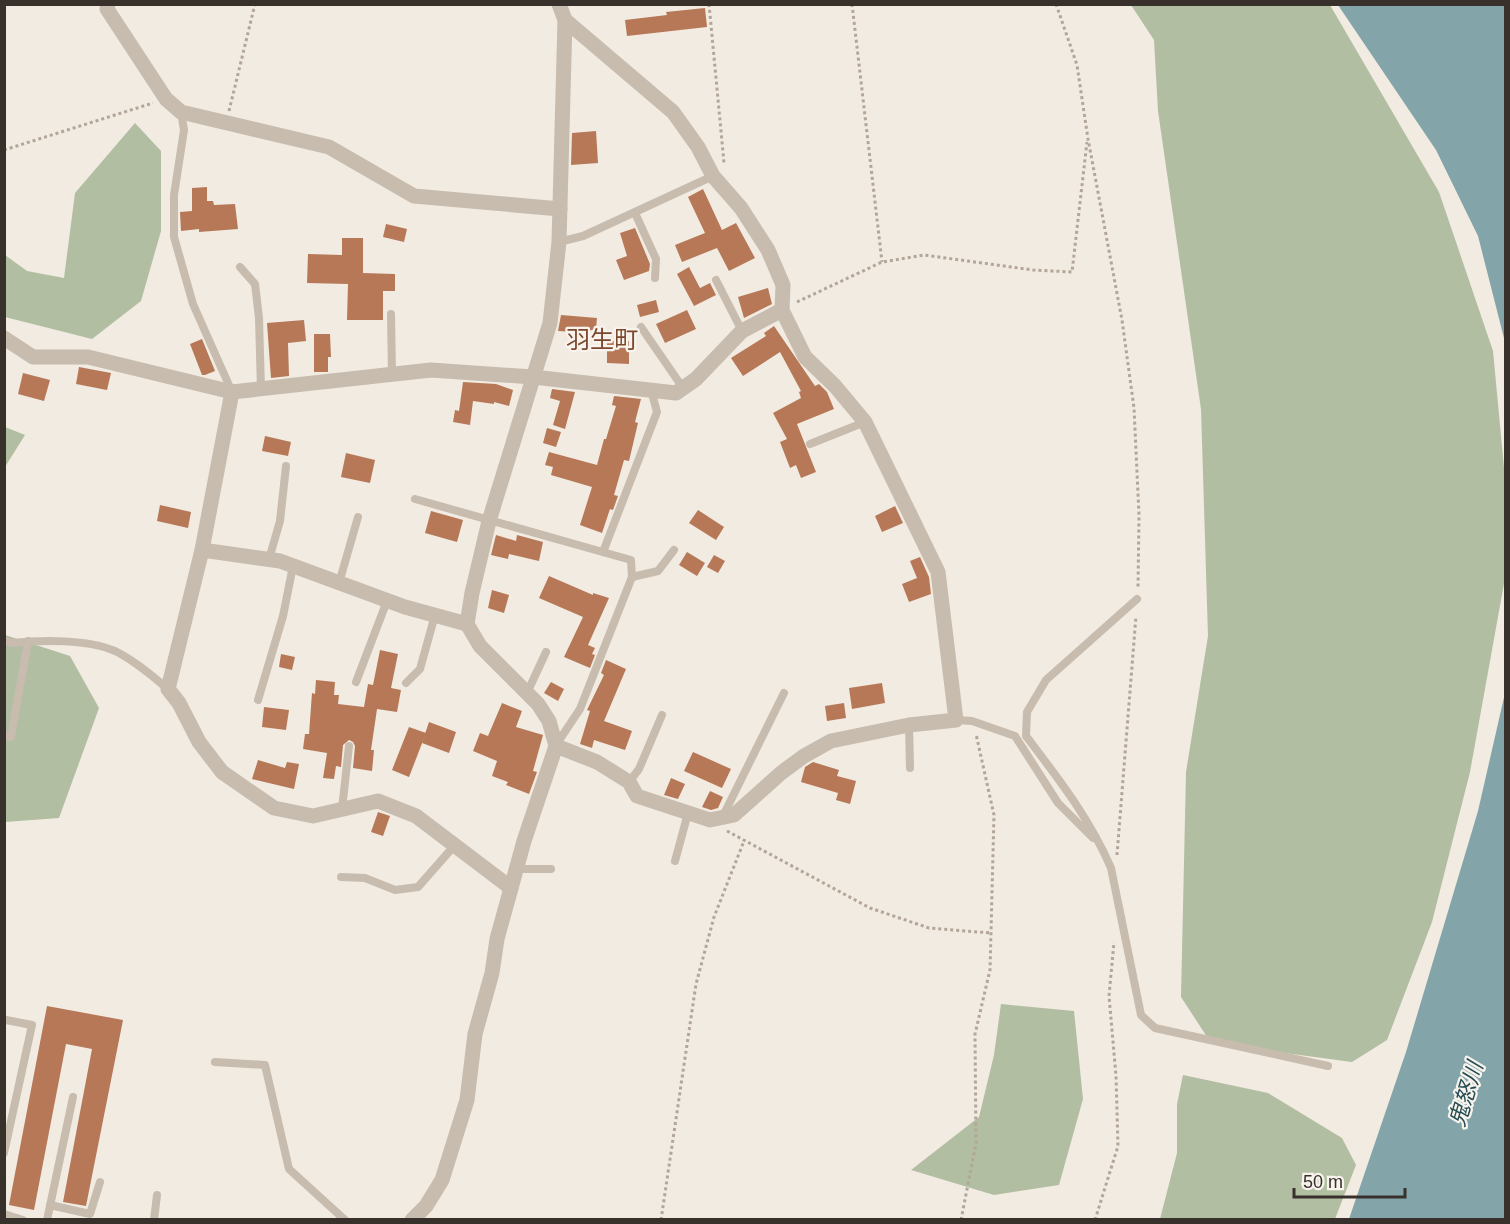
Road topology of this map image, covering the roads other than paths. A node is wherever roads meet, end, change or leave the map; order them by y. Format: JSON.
{"nodes":[{"id":1,"x":108,"y":4,"type":"edge"},
{"id":2,"x":559,"y":4,"type":"edge"},
{"id":3,"x":565,"y":20,"type":"junction"},
{"id":4,"x":181,"y":112,"type":"junction"},
{"id":5,"x":713,"y":176,"type":"junction"},
{"id":6,"x":560,"y":208,"type":"junction"},
{"id":7,"x":634,"y":213,"type":"junction"},
{"id":8,"x":558,"y":242,"type":"junction"},
{"id":9,"x":240,"y":267,"type":"dead end"},
{"id":10,"x":656,"y":278,"type":"dead end"},
{"id":11,"x":716,"y":280,"type":"dead end"},
{"id":12,"x":782,"y":310,"type":"junction"},
{"id":13,"x":391,"y":314,"type":"dead end"},
{"id":14,"x":641,"y":327,"type":"dead end"},
{"id":15,"x":742,"y":331,"type":"junction"},
{"id":16,"x":4,"y":338,"type":"edge"},
{"id":17,"x":392,"y":376,"type":"junction"},
{"id":18,"x":533,"y":377,"type":"junction"},
{"id":19,"x":683,"y":388,"type":"junction"},
{"id":20,"x":261,"y":390,"type":"junction"},
{"id":21,"x":651,"y":390,"type":"junction"},
{"id":22,"x":232,"y":392,"type":"junction"},
{"id":23,"x":865,"y":422,"type":"junction"},
{"id":24,"x":810,"y":444,"type":"dead end"},
{"id":25,"x":286,"y":466,"type":"dead end"},
{"id":26,"x":414,"y":499,"type":"dead end"},
{"id":27,"x":358,"y":517,"type":"dead end"},
{"id":28,"x":489,"y":521,"type":"junction"},
{"id":29,"x":202,"y":550,"type":"junction"},
{"id":30,"x":674,"y":550,"type":"dead end"},
{"id":31,"x":603,"y":552,"type":"junction"},
{"id":32,"x":269,"y":559,"type":"junction"},
{"id":33,"x":293,"y":566,"type":"junction"},
{"id":34,"x":632,"y":577,"type":"junction"},
{"id":35,"x":339,"y":583,"type":"junction"},
{"id":36,"x":1137,"y":599,"type":"road end"},
{"id":37,"x":387,"y":600,"type":"junction"},
{"id":38,"x":435,"y":615,"type":"junction"},
{"id":39,"x":467,"y":624,"type":"junction"},
{"id":40,"x":4,"y":641,"type":"edge"},
{"id":41,"x":28,"y":641,"type":"junction"},
{"id":42,"x":546,"y":652,"type":"dead end"},
{"id":43,"x":356,"y":682,"type":"dead end"},
{"id":44,"x":406,"y":683,"type":"dead end"},
{"id":45,"x":168,"y":689,"type":"junction"},
{"id":46,"x":527,"y":693,"type":"junction"},
{"id":47,"x":784,"y":693,"type":"dead end"},
{"id":48,"x":258,"y":700,"type":"dead end"},
{"id":49,"x":662,"y":716,"type":"dead end"},
{"id":50,"x":956,"y":720,"type":"junction"},
{"id":51,"x":909,"y":724,"type":"junction"},
{"id":52,"x":4,"y":736,"type":"edge"},
{"id":53,"x":349,"y":746,"type":"dead end"},
{"id":54,"x":556,"y":746,"type":"junction"},
{"id":55,"x":910,"y":768,"type":"dead end"},
{"id":56,"x":629,"y":782,"type":"junction"},
{"id":57,"x":342,"y":809,"type":"junction"},
{"id":58,"x":688,"y":813,"type":"junction"},
{"id":59,"x":716,"y":819,"type":"junction"},
{"id":60,"x":455,"y":845,"type":"junction"},
{"id":61,"x":1102,"y":847,"type":"junction"},
{"id":62,"x":675,"y":861,"type":"dead end"},
{"id":63,"x":516,"y":869,"type":"junction"},
{"id":64,"x":551,"y":869,"type":"dead end"},
{"id":65,"x":340,"y":877,"type":"dead end"},
{"id":66,"x":511,"y":888,"type":"junction"},
{"id":67,"x":6,"y":1020,"type":"dead end"},
{"id":68,"x":215,"y":1062,"type":"dead end"},
{"id":69,"x":1328,"y":1066,"type":"dead end"},
{"id":70,"x":73,"y":1097,"type":"dead end"},
{"id":71,"x":4,"y":1153,"type":"edge"},
{"id":72,"x":100,"y":1182,"type":"dead end"},
{"id":73,"x":157,"y":1195,"type":"dead end"},
{"id":74,"x":51,"y":1205,"type":"junction"},
{"id":75,"x":4,"y":1215,"type":"edge"},
{"id":76,"x":23,"y":1220,"type":"edge"},
{"id":77,"x":47,"y":1220,"type":"edge"},
{"id":78,"x":154,"y":1220,"type":"edge"},
{"id":79,"x":345,"y":1220,"type":"edge"},
{"id":80,"x":412,"y":1220,"type":"edge"}],
"edges":[{"from":1,"to":4,"type":"street"},
{"from":2,"to":3,"type":"street"},
{"from":3,"to":5,"type":"street"},
{"from":3,"to":6,"type":"street"},
{"from":4,"to":6,"type":"street"},
{"from":4,"to":22,"type":"lane"},
{"from":5,"to":7,"type":"lane"},
{"from":5,"to":12,"type":"street"},
{"from":6,"to":8,"type":"street"},
{"from":7,"to":8,"type":"lane"},
{"from":7,"to":10,"type":"lane"},
{"from":8,"to":18,"type":"street"},
{"from":9,"to":20,"type":"lane"},
{"from":11,"to":15,"type":"lane"},
{"from":12,"to":15,"type":"street"},
{"from":12,"to":23,"type":"street"},
{"from":13,"to":17,"type":"lane"},
{"from":14,"to":19,"type":"lane"},
{"from":15,"to":19,"type":"street"},
{"from":16,"to":22,"type":"street"},
{"from":17,"to":18,"type":"street"},
{"from":17,"to":20,"type":"street"},
{"from":18,"to":21,"type":"street"},
{"from":18,"to":28,"type":"street"},
{"from":19,"to":21,"type":"street"},
{"from":20,"to":22,"type":"street"},
{"from":21,"to":31,"type":"lane"},
{"from":22,"to":29,"type":"street"},
{"from":23,"to":24,"type":"lane"},
{"from":23,"to":50,"type":"street"},
{"from":25,"to":32,"type":"lane"},
{"from":26,"to":28,"type":"lane"},
{"from":27,"to":35,"type":"lane"},
{"from":28,"to":31,"type":"lane"},
{"from":28,"to":39,"type":"street"},
{"from":29,"to":32,"type":"street"},
{"from":29,"to":45,"type":"street"},
{"from":30,"to":34,"type":"lane"},
{"from":31,"to":34,"type":"lane"},
{"from":32,"to":33,"type":"street"},
{"from":33,"to":35,"type":"street"},
{"from":33,"to":48,"type":"lane"},
{"from":34,"to":54,"type":"lane"},
{"from":35,"to":37,"type":"street"},
{"from":36,"to":61,"type":"lane"},
{"from":37,"to":38,"type":"street"},
{"from":37,"to":43,"type":"lane"},
{"from":38,"to":39,"type":"street"},
{"from":38,"to":44,"type":"lane"},
{"from":39,"to":46,"type":"street"},
{"from":40,"to":41,"type":"lane"},
{"from":41,"to":45,"type":"lane"},
{"from":41,"to":52,"type":"lane"},
{"from":42,"to":46,"type":"lane"},
{"from":45,"to":57,"type":"street"},
{"from":46,"to":54,"type":"street"},
{"from":47,"to":59,"type":"lane"},
{"from":49,"to":56,"type":"lane"},
{"from":50,"to":51,"type":"street"},
{"from":50,"to":61,"type":"lane"},
{"from":51,"to":55,"type":"lane"},
{"from":51,"to":59,"type":"street"},
{"from":53,"to":57,"type":"lane"},
{"from":54,"to":56,"type":"street"},
{"from":54,"to":63,"type":"street"},
{"from":56,"to":58,"type":"street"},
{"from":57,"to":60,"type":"street"},
{"from":58,"to":59,"type":"street"},
{"from":58,"to":62,"type":"lane"},
{"from":60,"to":65,"type":"lane"},
{"from":60,"to":66,"type":"street"},
{"from":61,"to":69,"type":"lane"},
{"from":63,"to":64,"type":"lane"},
{"from":63,"to":66,"type":"street"},
{"from":66,"to":80,"type":"street"},
{"from":67,"to":71,"type":"lane"},
{"from":68,"to":79,"type":"lane"},
{"from":70,"to":74,"type":"lane"},
{"from":72,"to":74,"type":"lane"},
{"from":73,"to":78,"type":"lane"},
{"from":74,"to":77,"type":"lane"},
{"from":75,"to":76,"type":"lane"}]}
